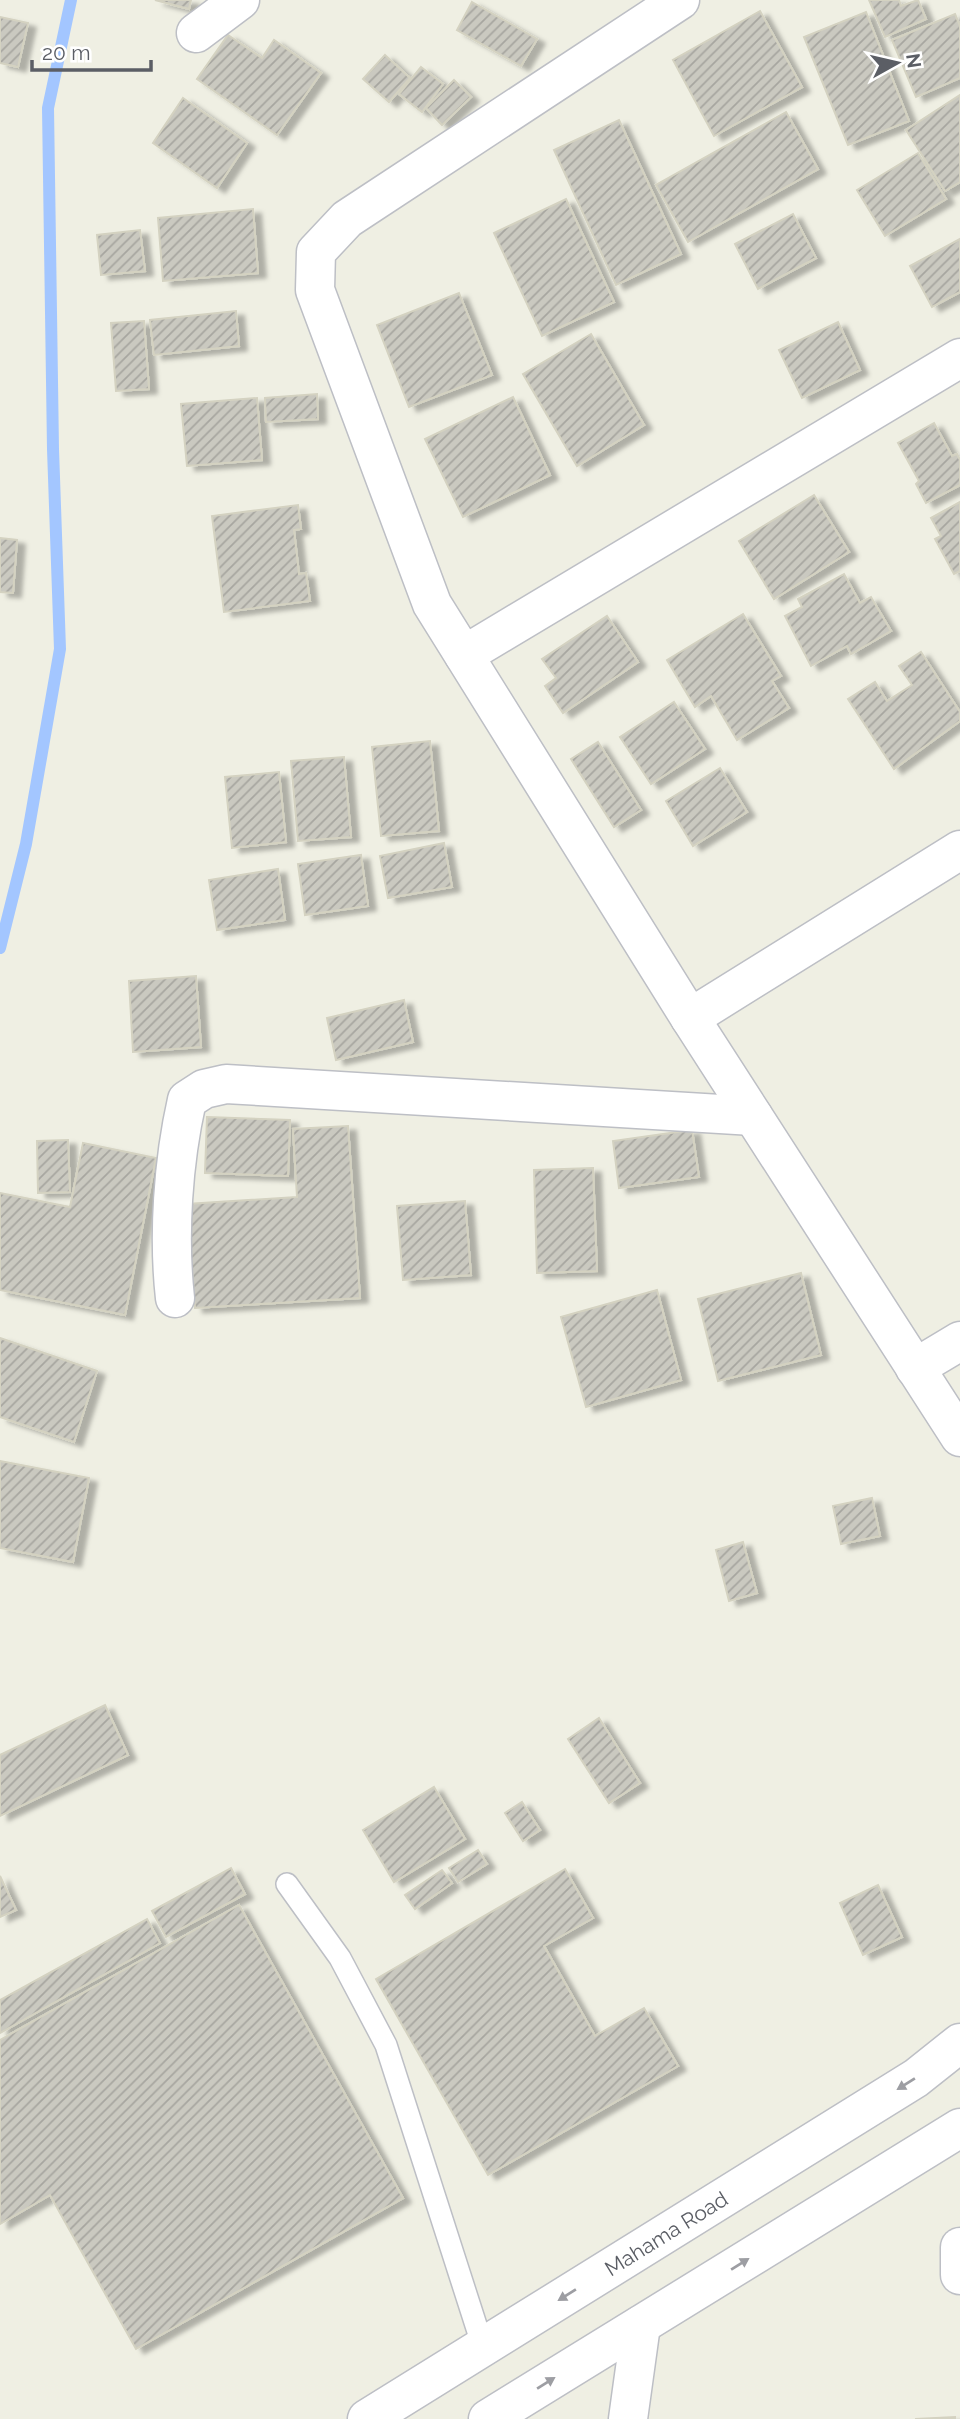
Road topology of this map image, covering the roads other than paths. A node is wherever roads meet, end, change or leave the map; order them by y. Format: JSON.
{"nodes":[{"id":1,"x":240,"y":0,"type":"edge"},
{"id":2,"x":680,"y":0,"type":"edge"},
{"id":3,"x":196,"y":33,"type":"dead end"},
{"id":4,"x":960,"y":359,"type":"edge"},
{"id":5,"x":464,"y":655,"type":"junction"},
{"id":6,"x":960,"y":849,"type":"edge"},
{"id":7,"x":690,"y":1018,"type":"junction"},
{"id":8,"x":753,"y":1116,"type":"junction"},
{"id":9,"x":175,"y":1298,"type":"dead end"},
{"id":10,"x":960,"y":1341,"type":"edge"},
{"id":11,"x":915,"y":1368,"type":"junction"},
{"id":12,"x":960,"y":1437,"type":"edge"},
{"id":13,"x":287,"y":1884,"type":"dead end"},
{"id":14,"x":960,"y":2043,"type":"edge"},
{"id":15,"x":960,"y":2128,"type":"edge"},
{"id":16,"x":960,"y":2247,"type":"edge"},
{"id":17,"x":960,"y":2275,"type":"edge"},
{"id":18,"x":641,"y":2325,"type":"junction"},
{"id":19,"x":483,"y":2347,"type":"junction"},
{"id":20,"x":367,"y":2419,"type":"edge"},
{"id":21,"x":488,"y":2419,"type":"edge"},
{"id":22,"x":628,"y":2419,"type":"edge"}],
"edges":[{"from":1,"to":3,"type":"street"},
{"from":2,"to":5,"type":"street"},
{"from":4,"to":5,"type":"street"},
{"from":5,"to":7,"type":"street"},
{"from":6,"to":7,"type":"street"},
{"from":7,"to":8,"type":"street"},
{"from":8,"to":9,"type":"street"},
{"from":8,"to":11,"type":"street"},
{"from":10,"to":11,"type":"street"},
{"from":11,"to":12,"type":"street"},
{"from":13,"to":19,"type":"lane"},
{"from":14,"to":19,"type":"street","name":"Mahama Road","one_way":true},
{"from":18,"to":15,"type":"street","one_way":true},
{"from":16,"to":17,"type":"street"},
{"from":21,"to":18,"type":"street","one_way":true},
{"from":18,"to":22,"type":"street"},
{"from":19,"to":20,"type":"street","name":"Mahama Road"}]}
